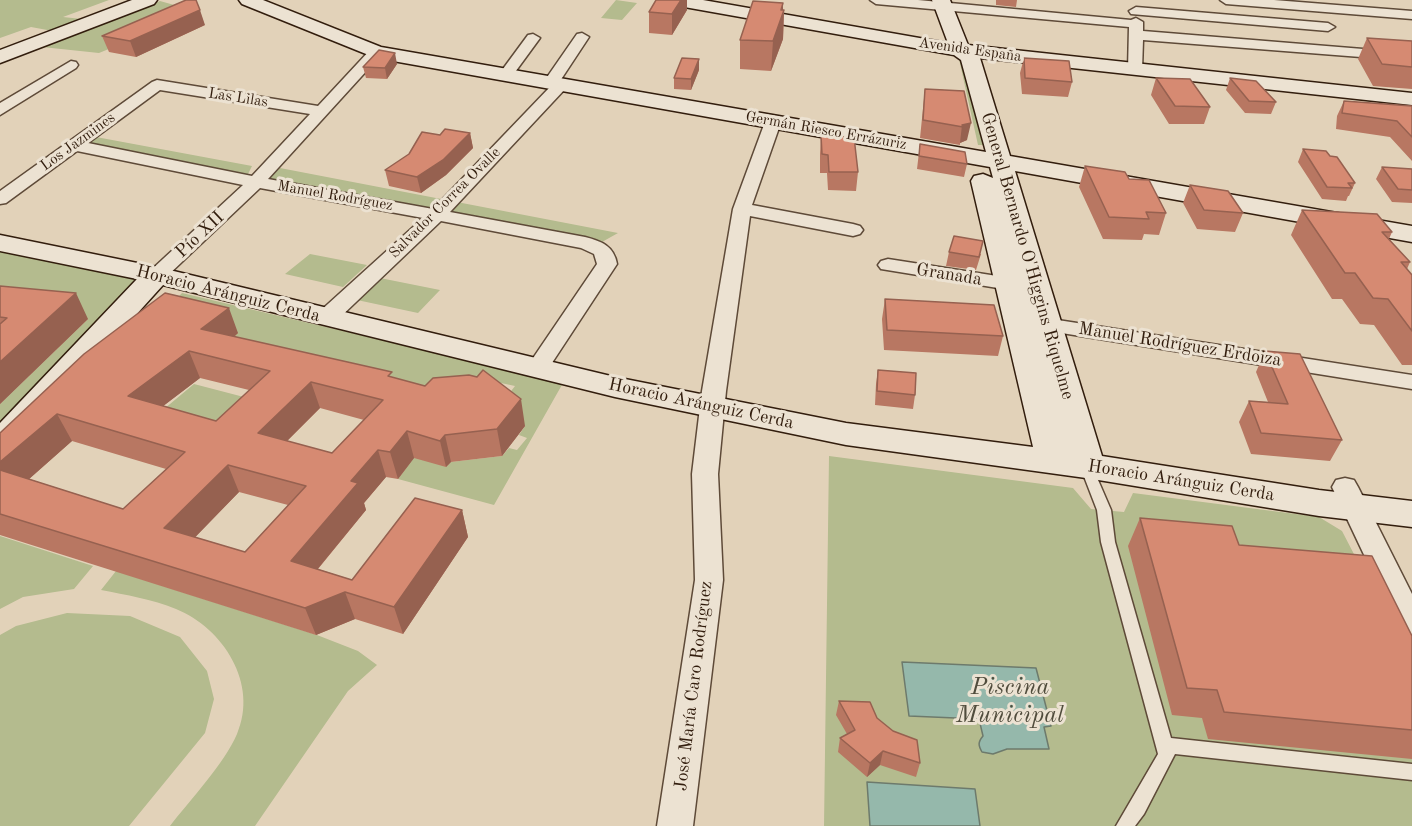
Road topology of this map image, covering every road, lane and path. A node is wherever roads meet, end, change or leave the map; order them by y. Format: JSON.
{"nodes":[{"id":1,"x":148,"y":0,"type":"edge"},
{"id":2,"x":248,"y":0,"type":"edge"},
{"id":3,"x":673,"y":0,"type":"edge"},
{"id":4,"x":876,"y":0,"type":"edge"},
{"id":5,"x":1226,"y":0,"type":"edge"},
{"id":6,"x":942,"y":3,"type":"edge"},
{"id":7,"x":1314,"y":3,"type":"edge"},
{"id":8,"x":1412,"y":15,"type":"edge"},
{"id":9,"x":1135,"y":18,"type":"edge"},
{"id":10,"x":1328,"y":27,"type":"junction"},
{"id":11,"x":582,"y":37,"type":"dead end"},
{"id":12,"x":533,"y":38,"type":"dead end"},
{"id":13,"x":21,"y":48,"type":"junction"},
{"id":14,"x":0,"y":51,"type":"edge"},
{"id":15,"x":961,"y":51,"type":"junction"},
{"id":16,"x":376,"y":52,"type":"junction"},
{"id":17,"x":1344,"y":52,"type":"junction"},
{"id":18,"x":0,"y":57,"type":"edge"},
{"id":19,"x":1412,"y":57,"type":"edge"},
{"id":20,"x":71,"y":65,"type":"dead end"},
{"id":21,"x":1135,"y":70,"type":"junction"},
{"id":22,"x":505,"y":76,"type":"junction"},
{"id":23,"x":556,"y":84,"type":"junction"},
{"id":24,"x":157,"y":85,"type":"joint"},
{"id":25,"x":0,"y":99,"type":"edge"},
{"id":26,"x":1412,"y":99,"type":"edge"},
{"id":27,"x":16,"y":100,"type":"junction"},
{"id":28,"x":0,"y":110,"type":"edge"},
{"id":29,"x":320,"y":111,"type":"junction"},
{"id":30,"x":773,"y":122,"type":"junction"},
{"id":31,"x":74,"y":145,"type":"junction"},
{"id":32,"x":988,"y":159,"type":"junction"},
{"id":33,"x":256,"y":182,"type":"junction"},
{"id":34,"x":0,"y":199,"type":"edge"},
{"id":35,"x":742,"y":209,"type":"junction"},
{"id":36,"x":436,"y":215,"type":"junction"},
{"id":37,"x":853,"y":230,"type":"dead end"},
{"id":38,"x":0,"y":231,"type":"edge"},
{"id":39,"x":1412,"y":234,"type":"edge"},
{"id":40,"x":0,"y":243,"type":"edge"},
{"id":41,"x":888,"y":265,"type":"dead end"},
{"id":42,"x":162,"y":271,"type":"junction"},
{"id":43,"x":1010,"y":285,"type":"junction"},
{"id":44,"x":331,"y":313,"type":"junction"},
{"id":45,"x":1020,"y":321,"type":"junction"},
{"id":46,"x":1047,"y":324,"type":"junction"},
{"id":47,"x":541,"y":362,"type":"junction"},
{"id":48,"x":1412,"y":382,"type":"edge"},
{"id":49,"x":714,"y":399,"type":"junction"},
{"id":50,"x":0,"y":444,"type":"edge"},
{"id":51,"x":1069,"y":457,"type":"junction"},
{"id":52,"x":1412,"y":496,"type":"edge"},
{"id":53,"x":1349,"y":497,"type":"junction"},
{"id":54,"x":1412,"y":514,"type":"edge"},
{"id":55,"x":1412,"y":624,"type":"edge"},
{"id":56,"x":1165,"y":745,"type":"junction"},
{"id":57,"x":1412,"y":772,"type":"edge"},
{"id":58,"x":675,"y":826,"type":"edge"},
{"id":59,"x":1125,"y":826,"type":"edge"}],
"edges":[{"from":1,"to":13,"type":"street"},
{"from":2,"to":16,"type":"street","name":"Germán Riesco Errázuriz"},
{"from":3,"to":15,"type":"street","name":"Avenida España"},
{"from":4,"to":6,"type":"street"},
{"from":5,"to":7,"type":"street"},
{"from":6,"to":9,"type":"street"},
{"from":6,"to":15,"type":"street","name":"General Bernardo O'Higgins Riquelme"},
{"from":7,"to":8,"type":"street"},
{"from":7,"to":10,"type":"street"},
{"from":9,"to":10,"type":"street"},
{"from":9,"to":17,"type":"street"},
{"from":9,"to":21,"type":"street"},
{"from":10,"to":17,"type":"street"},
{"from":11,"to":23,"type":"street","name":"Salvador Correa Ovalle"},
{"from":12,"to":22,"type":"street"},
{"from":13,"to":14,"type":"street"},
{"from":13,"to":18,"type":"street"},
{"from":15,"to":21,"type":"street","name":"Avenida España"},
{"from":15,"to":32,"type":"street","name":"General Bernardo O'Higgins Riquelme"},
{"from":16,"to":22,"type":"street","name":"Germán Riesco Errázuriz"},
{"from":16,"to":29,"type":"street","name":"Pío XII"},
{"from":17,"to":19,"type":"street"},
{"from":20,"to":27,"type":"street"},
{"from":21,"to":26,"type":"street","name":"Avenida España"},
{"from":22,"to":23,"type":"street","name":"Germán Riesco Errázuriz"},
{"from":23,"to":30,"type":"street","name":"Germán Riesco Errázuriz"},
{"from":23,"to":36,"type":"street","name":"Salvador Correa Ovalle"},
{"from":24,"to":29,"type":"street","name":"Las Lilas"},
{"from":24,"to":31,"type":"street","name":"Los Jazmines"},
{"from":25,"to":27,"type":"street"},
{"from":27,"to":28,"type":"street"},
{"from":29,"to":33,"type":"street","name":"Pío XII"},
{"from":30,"to":32,"type":"street","name":"Germán Riesco Errázuriz"},
{"from":30,"to":35,"type":"street","name":"José María Caro Rodríguez"},
{"from":31,"to":33,"type":"street","name":"Manuel Rodríguez"},
{"from":31,"to":34,"type":"street","name":"Los Jazmines"},
{"from":32,"to":39,"type":"street","name":"Germán Riesco Errázuriz"},
{"from":32,"to":43,"type":"street","name":"General Bernardo O'Higgins Riquelme"},
{"from":32,"to":46,"type":"street","name":"General Bernardo O'Higgins Riquelme"},
{"from":33,"to":36,"type":"street","name":"Manuel Rodríguez"},
{"from":33,"to":42,"type":"street","name":"Pío XII"},
{"from":35,"to":37,"type":"street"},
{"from":35,"to":49,"type":"street","name":"José María Caro Rodríguez"},
{"from":36,"to":44,"type":"street","name":"Salvador Correa Ovalle"},
{"from":36,"to":47,"type":"street","name":"Manuel Rodríguez"},
{"from":38,"to":42,"type":"street","name":"Horacio Aránguiz Cerda"},
{"from":40,"to":42,"type":"street","name":"Horacio Aránguiz Cerda"},
{"from":41,"to":43,"type":"street","name":"Granada"},
{"from":42,"to":44,"type":"street","name":"Horacio Aránguiz Cerda"},
{"from":42,"to":50,"type":"street","name":"Pío XII"},
{"from":43,"to":45,"type":"street","name":"General Bernardo O'Higgins Riquelme"},
{"from":44,"to":47,"type":"street","name":"Horacio Aránguiz Cerda"},
{"from":45,"to":46,"type":"street","name":"Manuel Rodríguez Erdoiza"},
{"from":45,"to":51,"type":"street","name":"General Bernardo O'Higgins Riquelme"},
{"from":46,"to":48,"type":"street","name":"Manuel Rodríguez Erdoiza"},
{"from":46,"to":51,"type":"street","name":"General Bernardo O'Higgins Riquelme"},
{"from":47,"to":49,"type":"street","name":"Horacio Aránguiz Cerda"},
{"from":49,"to":51,"type":"street","name":"Horacio Aránguiz Cerda"},
{"from":49,"to":58,"type":"street","name":"José María Caro Rodríguez"},
{"from":51,"to":53,"type":"street","name":"Horacio Aránguiz Cerda"},
{"from":51,"to":56,"type":"lane"},
{"from":52,"to":53,"type":"street","name":"Horacio Aránguiz Cerda"},
{"from":53,"to":54,"type":"street","name":"Horacio Aránguiz Cerda"},
{"from":53,"to":55,"type":"street"},
{"from":56,"to":57,"type":"lane"},
{"from":56,"to":59,"type":"lane"}]}
